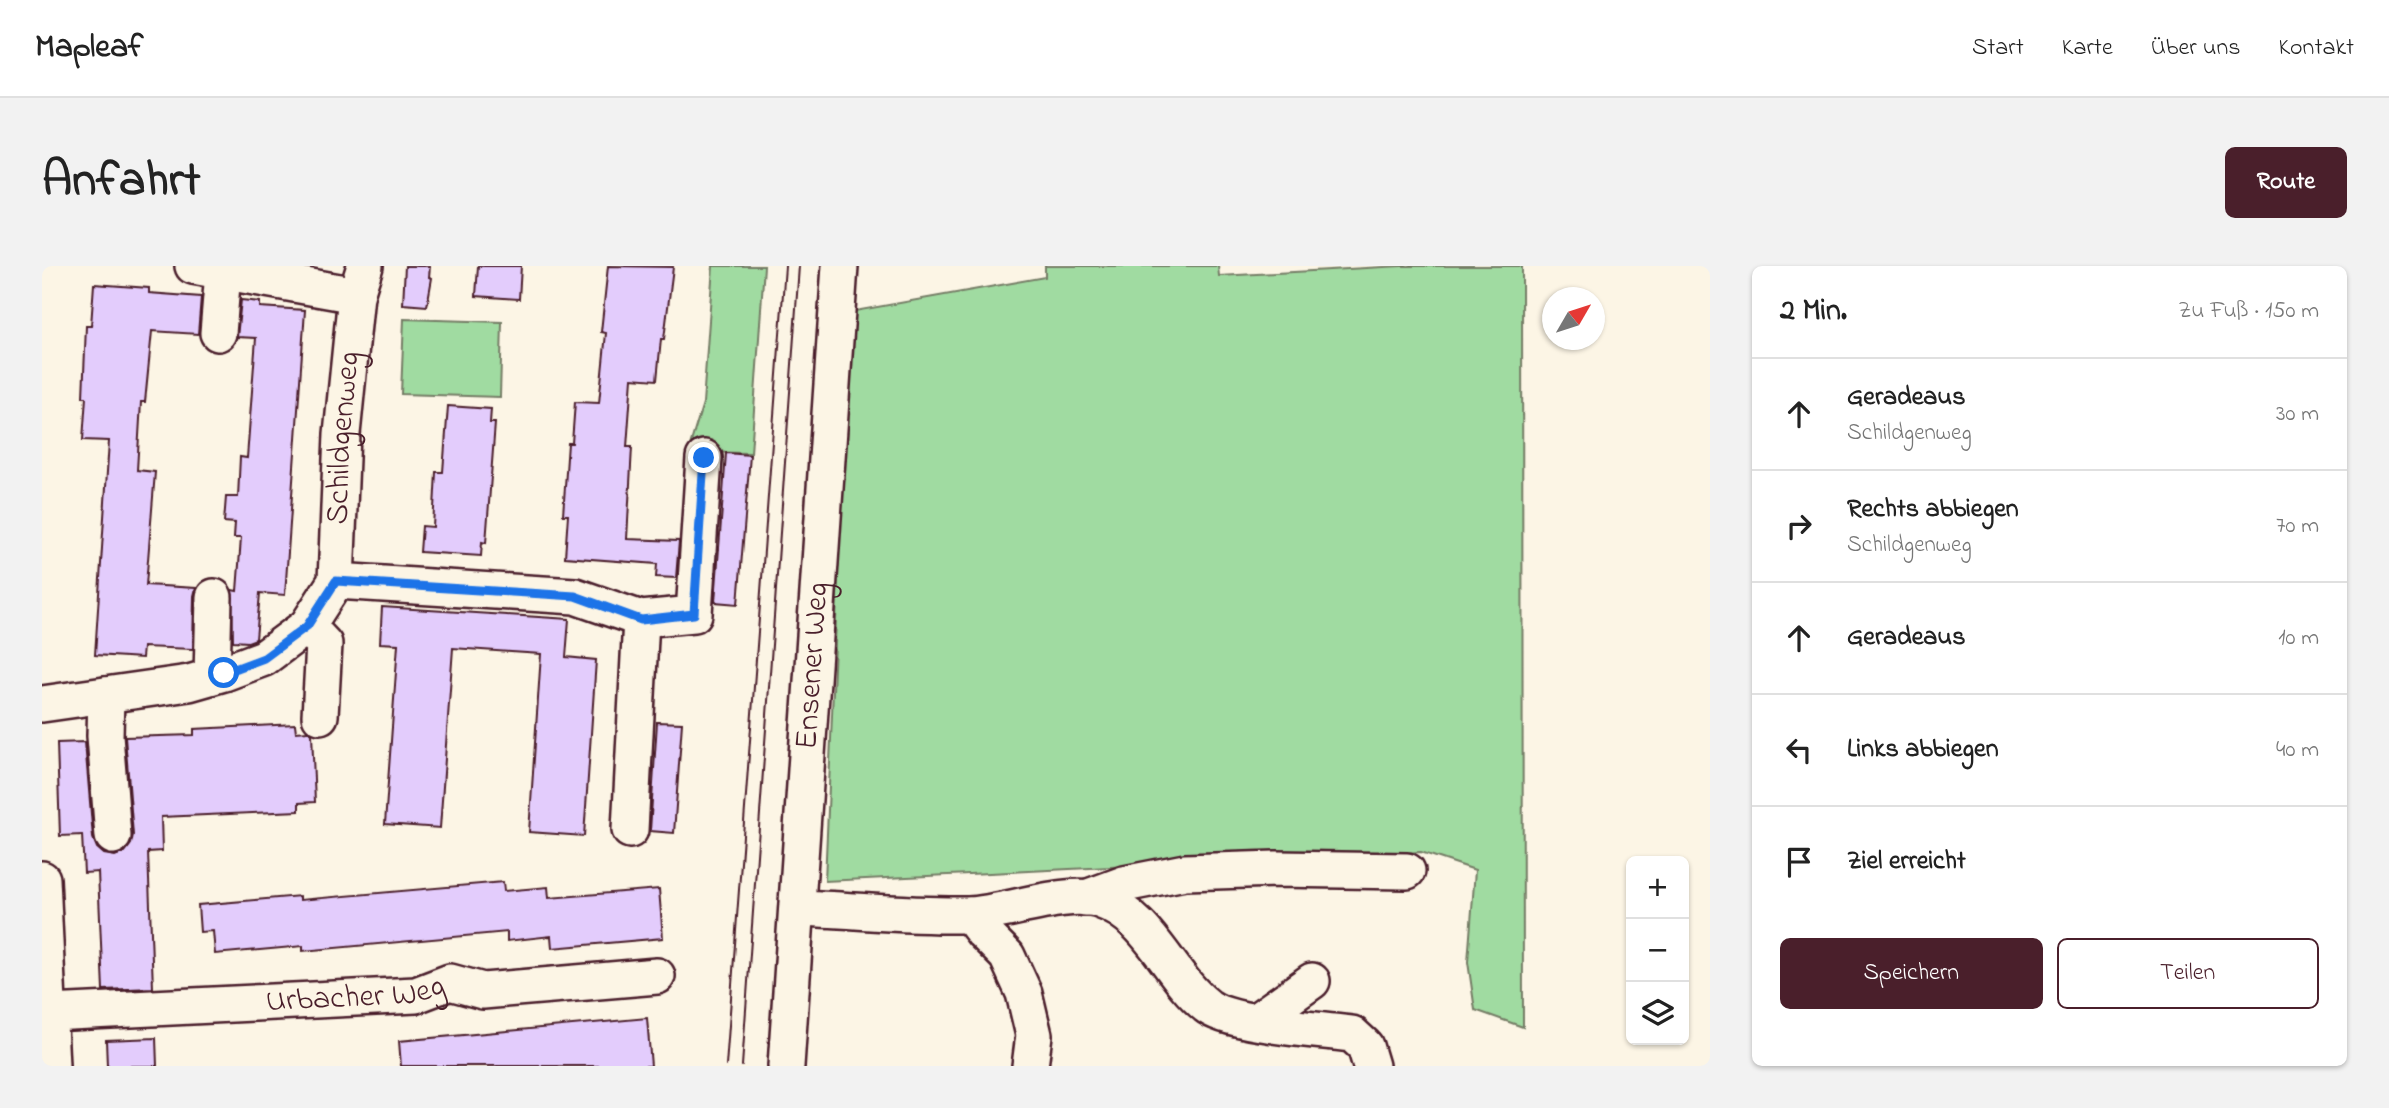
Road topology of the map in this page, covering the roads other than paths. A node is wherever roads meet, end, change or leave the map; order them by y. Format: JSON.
{"nodes":[{"id":1,"x":840,"y":266,"type":"edge"},
{"id":2,"x":201,"y":267,"type":"edge"},
{"id":3,"x":360,"y":280,"type":"edge"},
{"id":4,"x":218,"y":333,"type":"dead end"},
{"id":5,"x":704,"y":458,"type":"dead end"},
{"id":6,"x":336,"y":581,"type":"junction"},
{"id":7,"x":214,"y":597,"type":"dead end"},
{"id":8,"x":641,"y":620,"type":"junction"},
{"id":9,"x":307,"y":626,"type":"junction"},
{"id":10,"x":212,"y":676,"type":"junction"},
{"id":11,"x":106,"y":695,"type":"junction"},
{"id":12,"x":42,"y":704,"type":"edge"},
{"id":13,"x":320,"y":716,"type":"dead end"},
{"id":14,"x":630,"y":830,"type":"dead end"},
{"id":15,"x":113,"y":836,"type":"dead end"},
{"id":16,"x":1407,"y":872,"type":"dead end"},
{"id":17,"x":42,"y":879,"type":"edge"},
{"id":18,"x":1086,"y":898,"type":"junction"},
{"id":19,"x":798,"y":908,"type":"junction"},
{"id":20,"x":970,"y":915,"type":"junction"},
{"id":21,"x":657,"y":976,"type":"dead end"},
{"id":22,"x":1312,"y":981,"type":"dead end"},
{"id":23,"x":50,"y":1013,"type":"junction"},
{"id":24,"x":1256,"y":1021,"type":"junction"},
{"id":25,"x":51,"y":1066,"type":"edge"},
{"id":26,"x":786,"y":1066,"type":"edge"},
{"id":27,"x":1030,"y":1066,"type":"edge"},
{"id":28,"x":1371,"y":1066,"type":"edge"}],
"edges":[{"from":1,"to":19,"type":"street","name":"Ensener Weg"},
{"from":2,"to":3,"type":"street"},
{"from":2,"to":4,"type":"street"},
{"from":3,"to":6,"type":"street","name":"Schildgenweg"},
{"from":5,"to":8,"type":"street"},
{"from":6,"to":8,"type":"street"},
{"from":6,"to":9,"type":"street"},
{"from":7,"to":10,"type":"street"},
{"from":8,"to":14,"type":"street"},
{"from":9,"to":10,"type":"street"},
{"from":9,"to":13,"type":"street"},
{"from":10,"to":11,"type":"street"},
{"from":11,"to":12,"type":"street"},
{"from":11,"to":15,"type":"street"},
{"from":16,"to":18,"type":"street"},
{"from":17,"to":23,"type":"street"},
{"from":18,"to":20,"type":"street"},
{"from":18,"to":24,"type":"street"},
{"from":19,"to":20,"type":"street"},
{"from":19,"to":26,"type":"street","name":"Ensener Weg"},
{"from":20,"to":27,"type":"street"},
{"from":21,"to":23,"type":"street","name":"Urbacher Weg"},
{"from":22,"to":24,"type":"street"},
{"from":23,"to":25,"type":"street"},
{"from":24,"to":28,"type":"street"}]}
